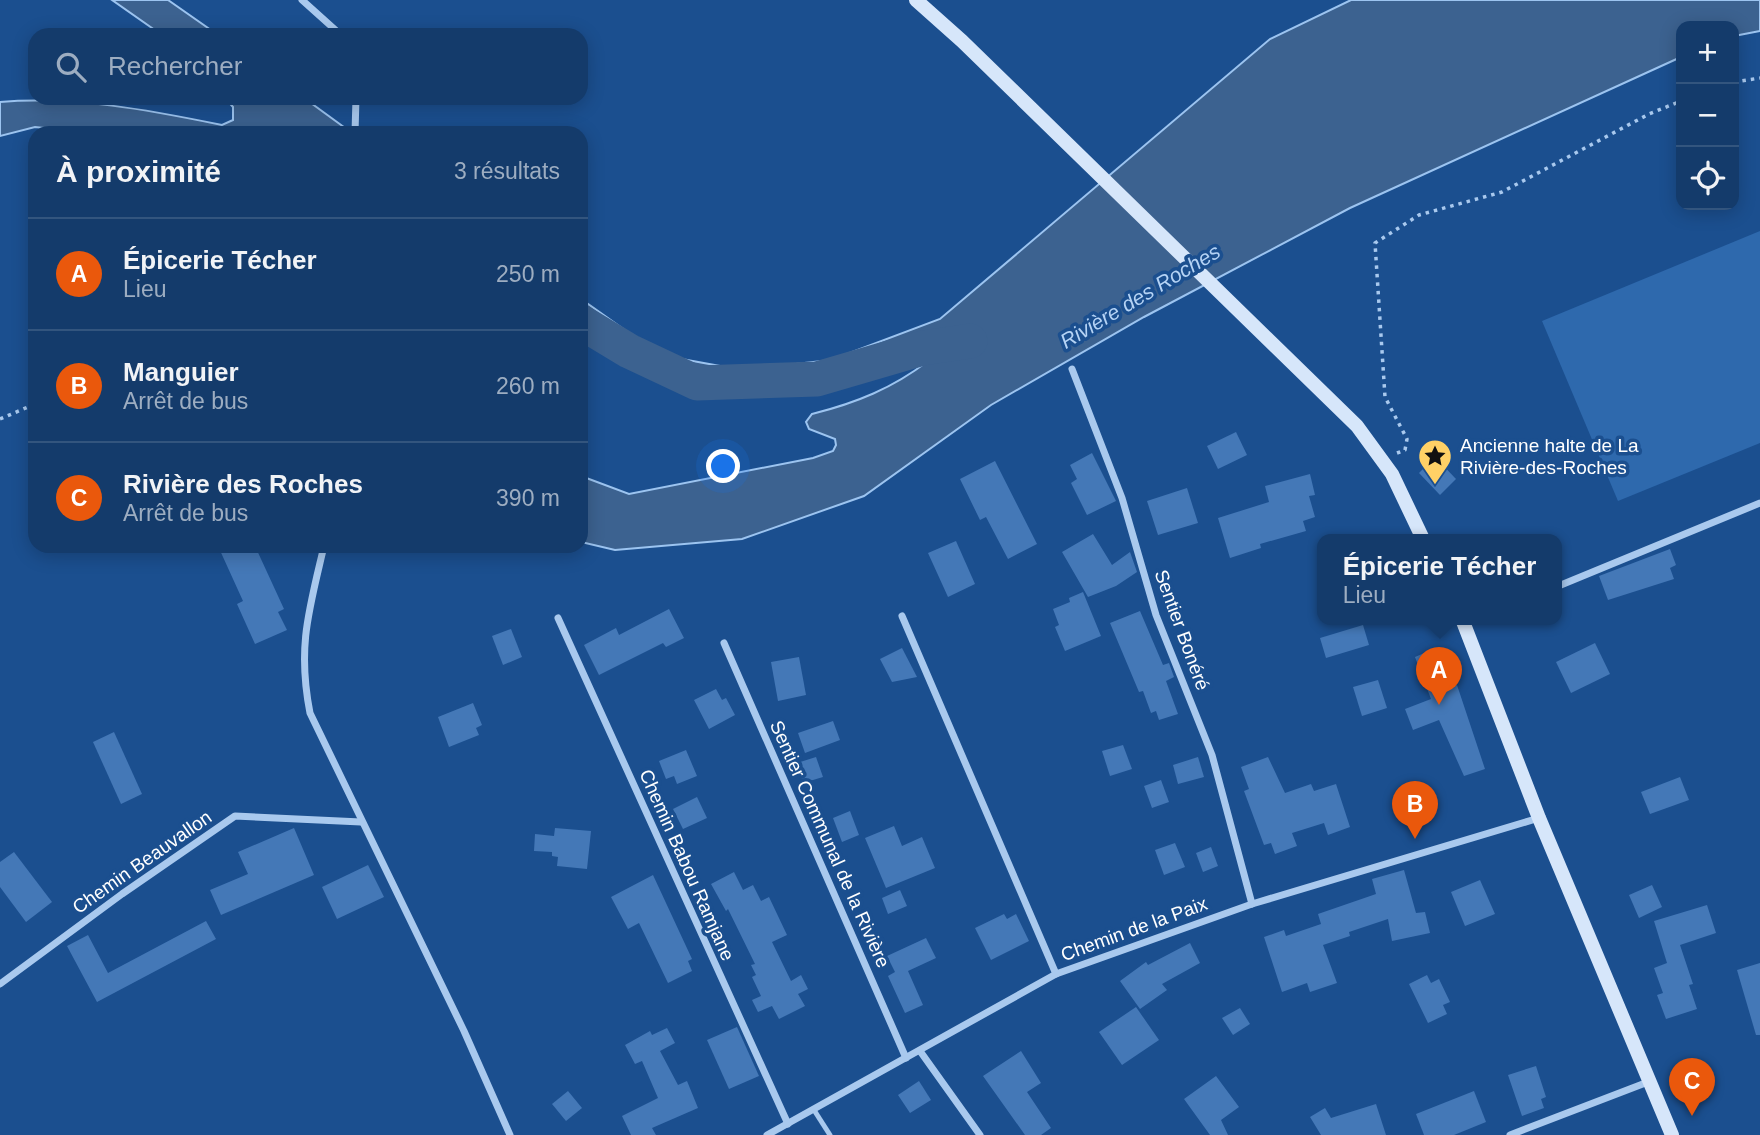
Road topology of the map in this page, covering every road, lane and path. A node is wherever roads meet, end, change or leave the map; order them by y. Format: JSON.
{"nodes":[{"id":1,"x":302,"y":0,"type":"edge"},
{"id":2,"x":916,"y":0,"type":"edge"},
{"id":3,"x":333,"y":28,"type":"edge"},
{"id":4,"x":1760,"y":78,"type":"edge"},
{"id":5,"x":1739,"y":81,"type":"edge"},
{"id":6,"x":1676,"y":103,"type":"edge"},
{"id":7,"x":356,"y":105,"type":"edge"},
{"id":8,"x":355,"y":126,"type":"edge"},
{"id":9,"x":1072,"y":369,"type":"dead end"},
{"id":10,"x":28,"y":407,"type":"edge"},
{"id":11,"x":0,"y":418,"type":"edge"},
{"id":12,"x":1399,"y":453,"type":"dead end"},
{"id":13,"x":1760,"y":503,"type":"edge"},
{"id":14,"x":1421,"y":534,"type":"edge"},
{"id":15,"x":322,"y":553,"type":"edge"},
{"id":16,"x":1562,"y":585,"type":"edge"},
{"id":17,"x":902,"y":615,"type":"dead end"},
{"id":18,"x":558,"y":618,"type":"dead end"},
{"id":19,"x":1469,"y":625,"type":"edge"},
{"id":20,"x":724,"y":642,"type":"dead end"},
{"id":21,"x":1539,"y":818,"type":"junction"},
{"id":22,"x":361,"y":822,"type":"junction"},
{"id":23,"x":1252,"y":904,"type":"junction"},
{"id":24,"x":1056,"y":974,"type":"junction"},
{"id":25,"x":0,"y":984,"type":"edge"},
{"id":26,"x":920,"y":1051,"type":"junction"},
{"id":27,"x":906,"y":1059,"type":"junction"},
{"id":28,"x":1648,"y":1082,"type":"junction"},
{"id":29,"x":814,"y":1110,"type":"junction"},
{"id":30,"x":788,"y":1125,"type":"junction"},
{"id":31,"x":510,"y":1135,"type":"edge"},
{"id":32,"x":767,"y":1135,"type":"edge"},
{"id":33,"x":830,"y":1135,"type":"edge"},
{"id":34,"x":979,"y":1135,"type":"edge"},
{"id":35,"x":1510,"y":1135,"type":"edge"},
{"id":36,"x":1672,"y":1135,"type":"edge"}],
"edges":[{"from":1,"to":3,"type":"street"},
{"from":2,"to":14,"type":"main road"},
{"from":4,"to":5,"type":"path"},
{"from":6,"to":12,"type":"path"},
{"from":7,"to":8,"type":"street"},
{"from":9,"to":23,"type":"street","name":"Sentier Bonéré"},
{"from":10,"to":11,"type":"path"},
{"from":13,"to":16,"type":"street"},
{"from":15,"to":22,"type":"street"},
{"from":17,"to":24,"type":"street"},
{"from":18,"to":30,"type":"street","name":"Chemin Babou Ramjane"},
{"from":19,"to":21,"type":"main road"},
{"from":20,"to":27,"type":"street","name":"Sentier Communal de la Rivière"},
{"from":21,"to":23,"type":"street","name":"Chemin de la Paix"},
{"from":21,"to":28,"type":"main road"},
{"from":22,"to":25,"type":"street","name":"Chemin Beauvallon"},
{"from":22,"to":31,"type":"street"},
{"from":23,"to":24,"type":"street","name":"Chemin de la Paix"},
{"from":24,"to":26,"type":"street","name":"Chemin de la Paix"},
{"from":26,"to":27,"type":"street","name":"Chemin de la Paix"},
{"from":26,"to":34,"type":"street"},
{"from":27,"to":29,"type":"street","name":"Chemin de la Paix"},
{"from":28,"to":35,"type":"street"},
{"from":28,"to":36,"type":"main road"},
{"from":29,"to":30,"type":"street","name":"Chemin de la Paix"},
{"from":29,"to":33,"type":"lane"},
{"from":30,"to":32,"type":"street","name":"Chemin de la Paix"}]}
